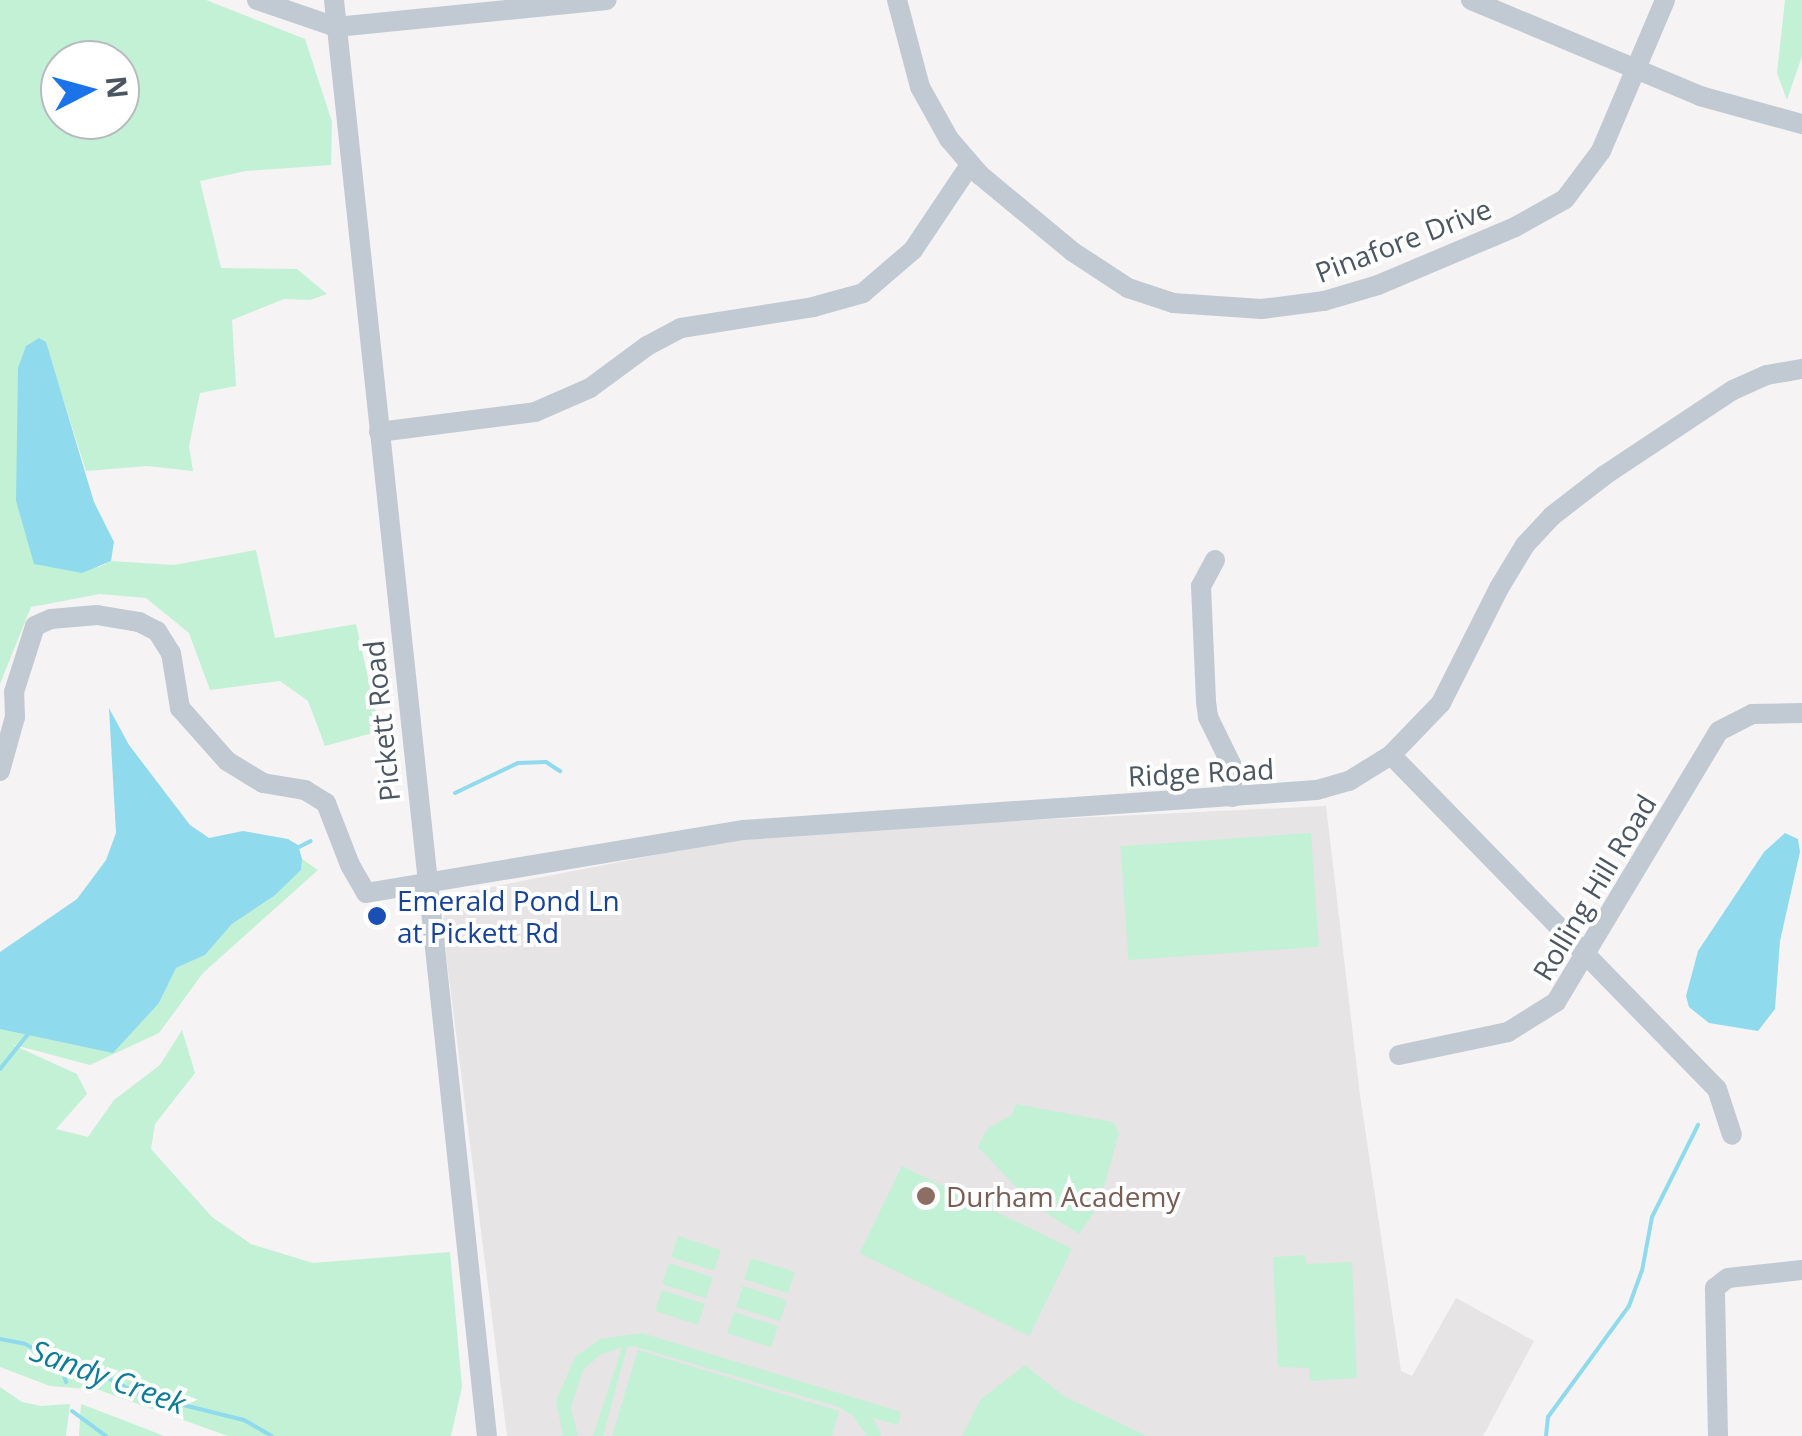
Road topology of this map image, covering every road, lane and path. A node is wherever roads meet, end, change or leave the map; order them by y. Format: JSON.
{"nodes":[{"id":1,"x":256,"y":0,"type":"edge"},
{"id":2,"x":334,"y":0,"type":"edge"},
{"id":3,"x":607,"y":0,"type":"edge"},
{"id":4,"x":896,"y":0,"type":"edge"},
{"id":5,"x":1472,"y":0,"type":"edge"},
{"id":6,"x":1665,"y":0,"type":"edge"},
{"id":7,"x":336,"y":27,"type":"junction"},
{"id":8,"x":1639,"y":68,"type":"junction"},
{"id":9,"x":1802,"y":124,"type":"edge"},
{"id":10,"x":970,"y":164,"type":"junction"},
{"id":11,"x":1802,"y":368,"type":"edge"},
{"id":12,"x":379,"y":432,"type":"junction"},
{"id":13,"x":1215,"y":560,"type":"dead end"},
{"id":14,"x":1802,"y":714,"type":"edge"},
{"id":15,"x":1391,"y":754,"type":"junction"},
{"id":16,"x":0,"y":770,"type":"edge"},
{"id":17,"x":1233,"y":797,"type":"junction"},
{"id":18,"x":426,"y":884,"type":"junction"},
{"id":19,"x":1587,"y":956,"type":"junction"},
{"id":20,"x":1399,"y":1054,"type":"dead end"},
{"id":21,"x":1732,"y":1135,"type":"dead end"},
{"id":22,"x":1802,"y":1270,"type":"edge"},
{"id":23,"x":487,"y":1436,"type":"edge"},
{"id":24,"x":1718,"y":1436,"type":"edge"}],
"edges":[{"from":1,"to":7,"type":"street"},
{"from":2,"to":7,"type":"street","name":"Pickett Road"},
{"from":3,"to":7,"type":"street"},
{"from":4,"to":10,"type":"street","name":"Pinafore Drive"},
{"from":5,"to":8,"type":"street"},
{"from":6,"to":8,"type":"street","name":"Pinafore Drive"},
{"from":7,"to":12,"type":"street","name":"Pickett Road"},
{"from":8,"to":9,"type":"street"},
{"from":8,"to":10,"type":"street","name":"Pinafore Drive"},
{"from":10,"to":12,"type":"street"},
{"from":11,"to":15,"type":"street","name":"Ridge Road"},
{"from":12,"to":18,"type":"street","name":"Pickett Road"},
{"from":13,"to":17,"type":"street"},
{"from":14,"to":19,"type":"street","name":"Rolling Hill Road"},
{"from":15,"to":17,"type":"street","name":"Ridge Road"},
{"from":15,"to":19,"type":"street"},
{"from":16,"to":18,"type":"street","name":"Ridge Road"},
{"from":17,"to":18,"type":"street","name":"Ridge Road"},
{"from":18,"to":23,"type":"street","name":"Pickett Road"},
{"from":19,"to":20,"type":"street","name":"Rolling Hill Road"},
{"from":19,"to":21,"type":"street"},
{"from":22,"to":24,"type":"street"}]}
